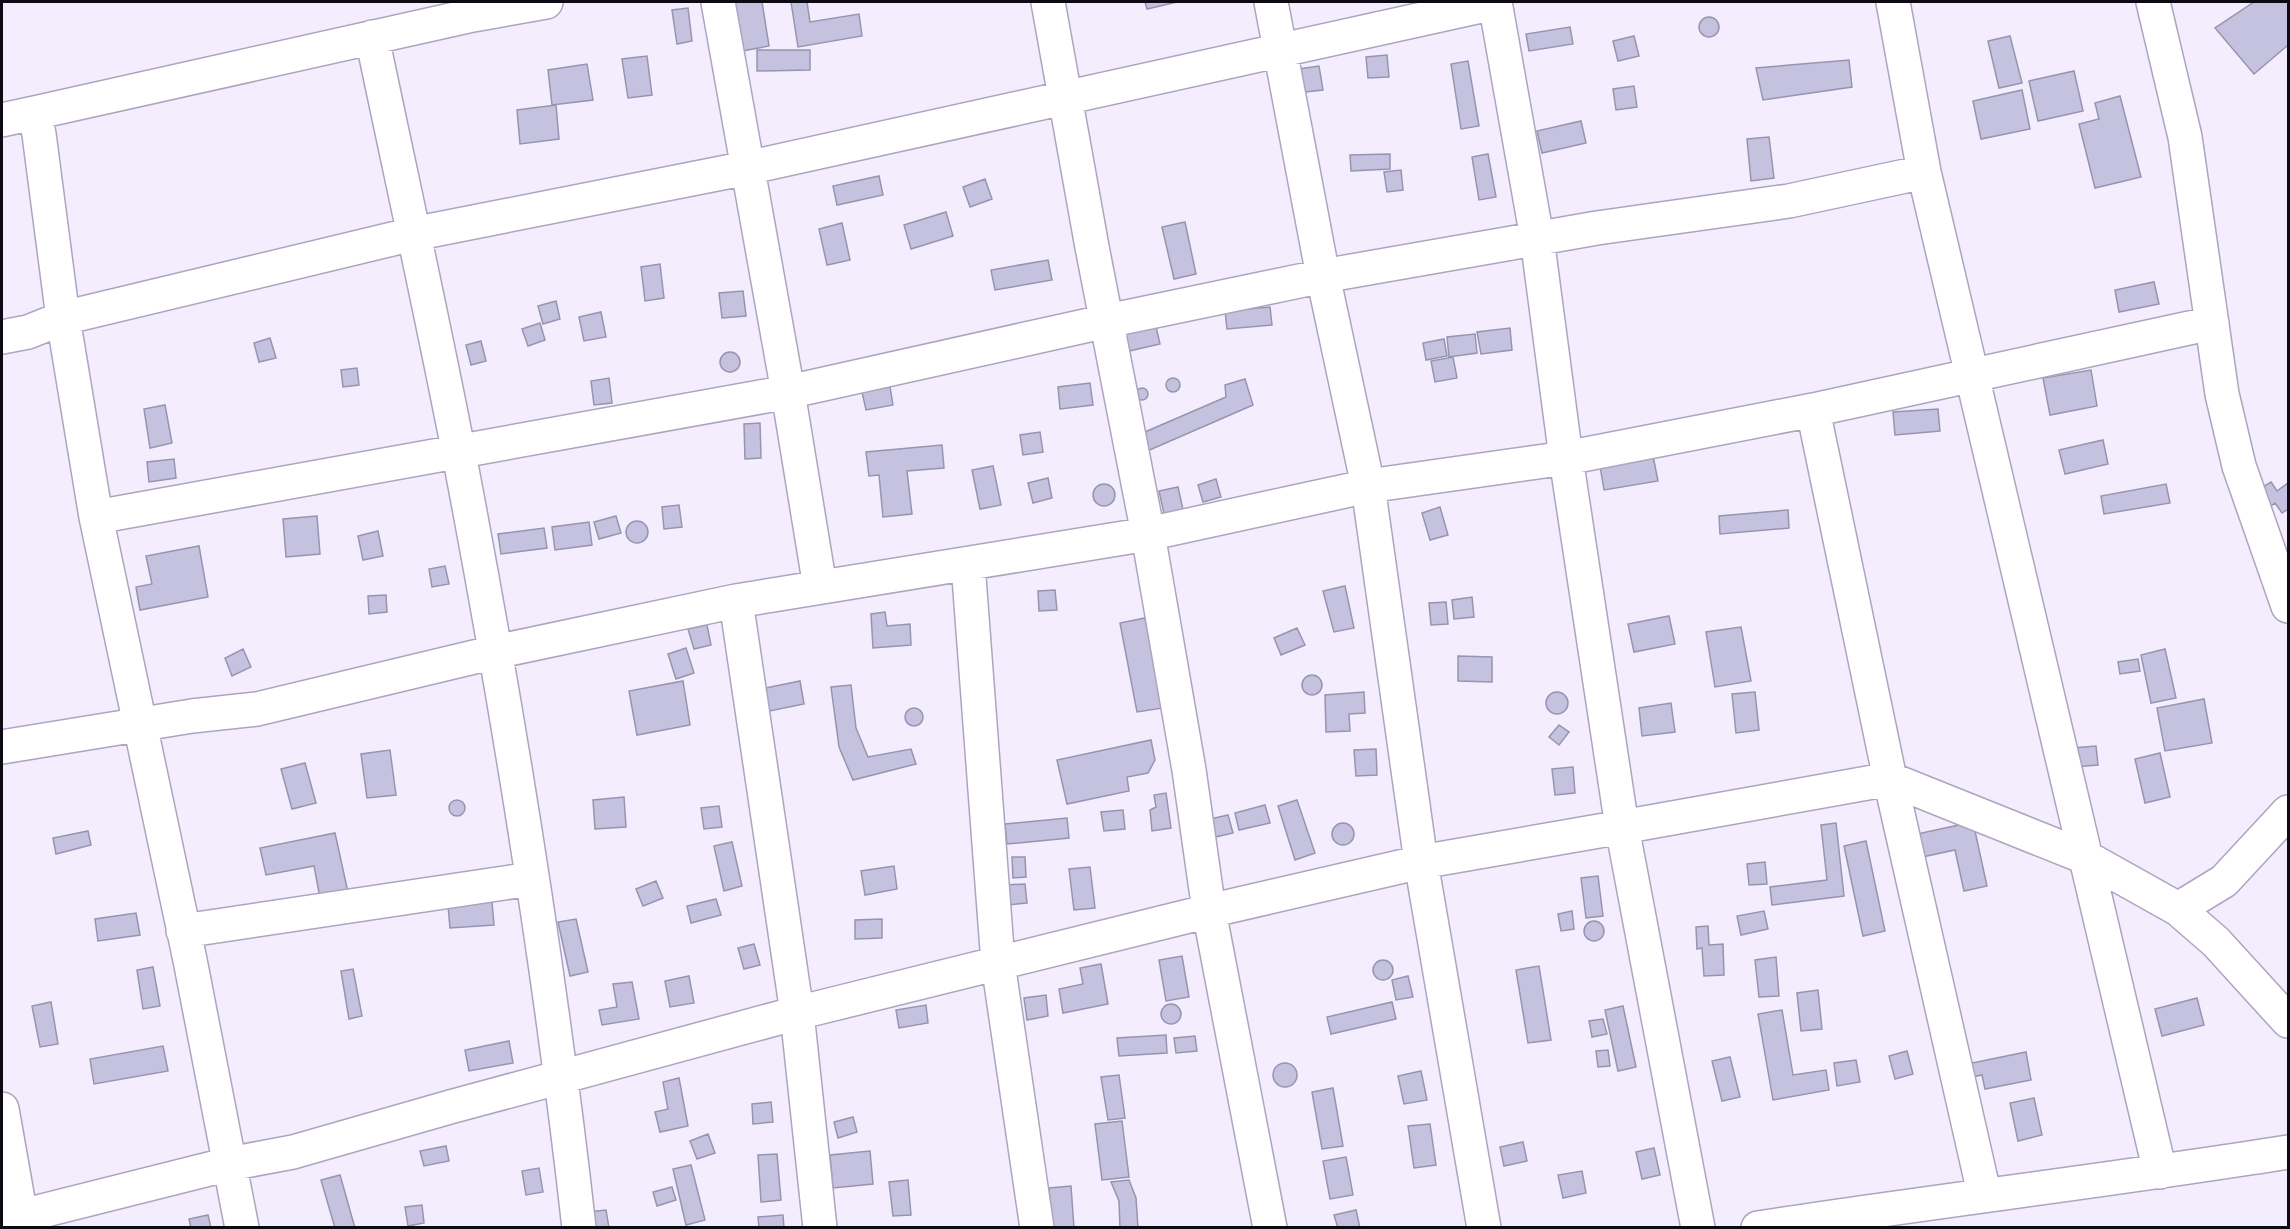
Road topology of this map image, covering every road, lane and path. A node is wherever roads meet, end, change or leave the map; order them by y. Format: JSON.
{"nodes":[{"id":1,"x":546,"y":2,"type":"edge"},
{"id":2,"x":718,"y":2,"type":"edge"},
{"id":3,"x":1048,"y":2,"type":"edge"},
{"id":4,"x":1271,"y":2,"type":"edge"},
{"id":5,"x":1495,"y":2,"type":"edge"},
{"id":6,"x":1893,"y":2,"type":"edge"},
{"id":7,"x":2153,"y":2,"type":"edge"},
{"id":8,"x":372,"y":37,"type":"junction"},
{"id":9,"x":1280,"y":50,"type":"junction"},
{"id":10,"x":1065,"y":98,"type":"junction"},
{"id":11,"x":34,"y":113,"type":"junction"},
{"id":12,"x":2,"y":120,"type":"edge"},
{"id":13,"x":747,"y":168,"type":"junction"},
{"id":14,"x":1924,"y":172,"type":"junction"},
{"id":15,"x":413,"y":234,"type":"junction"},
{"id":16,"x":1536,"y":238,"type":"junction"},
{"id":17,"x":1323,"y":276,"type":"junction"},
{"id":18,"x":63,"y":318,"type":"junction"},
{"id":19,"x":1107,"y":321,"type":"junction"},
{"id":20,"x":2212,"y":322,"type":"junction"},
{"id":21,"x":2,"y":338,"type":"edge"},
{"id":22,"x":1973,"y":373,"type":"junction"},
{"id":23,"x":788,"y":392,"type":"junction"},
{"id":24,"x":1813,"y":410,"type":"junction"},
{"id":25,"x":458,"y":452,"type":"junction"},
{"id":26,"x":1566,"y":458,"type":"junction"},
{"id":27,"x":1368,"y":486,"type":"junction"},
{"id":28,"x":96,"y":517,"type":"junction"},
{"id":29,"x":1148,"y":534,"type":"junction"},
{"id":30,"x":968,"y":564,"type":"junction"},
{"id":31,"x":820,"y":587,"type":"junction"},
{"id":32,"x":736,"y":601,"type":"junction"},
{"id":33,"x":2289,"y":606,"type":"edge"},
{"id":34,"x":495,"y":652,"type":"junction"},
{"id":35,"x":139,"y":724,"type":"junction"},
{"id":36,"x":2,"y":747,"type":"edge"},
{"id":37,"x":1890,"y":778,"type":"junction"},
{"id":38,"x":2289,"y":812,"type":"edge"},
{"id":39,"x":1622,"y":827,"type":"junction"},
{"id":40,"x":2087,"y":858,"type":"junction"},
{"id":41,"x":1421,"y":862,"type":"junction"},
{"id":42,"x":531,"y":879,"type":"junction"},
{"id":43,"x":2178,"y":909,"type":"junction"},
{"id":44,"x":1209,"y":911,"type":"junction"},
{"id":45,"x":183,"y":930,"type":"junction"},
{"id":46,"x":998,"y":963,"type":"junction"},
{"id":47,"x":797,"y":1013,"type":"junction"},
{"id":48,"x":2289,"y":1022,"type":"edge"},
{"id":49,"x":562,"y":1078,"type":"junction"},
{"id":50,"x":2,"y":1109,"type":"edge"},
{"id":51,"x":2289,"y":1152,"type":"edge"},
{"id":52,"x":229,"y":1164,"type":"junction"},
{"id":53,"x":2160,"y":1172,"type":"junction"},
{"id":54,"x":1984,"y":1193,"type":"junction"},
{"id":55,"x":15,"y":1222,"type":"edge"},
{"id":56,"x":242,"y":1227,"type":"edge"},
{"id":57,"x":579,"y":1227,"type":"edge"},
{"id":58,"x":820,"y":1227,"type":"edge"},
{"id":59,"x":1037,"y":1227,"type":"edge"},
{"id":60,"x":1270,"y":1227,"type":"edge"},
{"id":61,"x":1484,"y":1227,"type":"edge"},
{"id":62,"x":1698,"y":1227,"type":"edge"},
{"id":63,"x":1758,"y":1227,"type":"edge"}],
"edges":[{"from":1,"to":8,"type":"street"},
{"from":2,"to":13,"type":"street"},
{"from":3,"to":10,"type":"street"},
{"from":4,"to":9,"type":"street"},
{"from":5,"to":9,"type":"street"},
{"from":5,"to":16,"type":"street"},
{"from":6,"to":14,"type":"street"},
{"from":7,"to":20,"type":"street"},
{"from":8,"to":11,"type":"street"},
{"from":8,"to":15,"type":"street"},
{"from":9,"to":10,"type":"street"},
{"from":9,"to":17,"type":"street"},
{"from":10,"to":13,"type":"street"},
{"from":10,"to":19,"type":"street"},
{"from":11,"to":12,"type":"street"},
{"from":11,"to":18,"type":"street"},
{"from":13,"to":15,"type":"street"},
{"from":13,"to":23,"type":"street"},
{"from":14,"to":16,"type":"street"},
{"from":14,"to":22,"type":"street"},
{"from":15,"to":18,"type":"street"},
{"from":15,"to":25,"type":"street"},
{"from":16,"to":17,"type":"street"},
{"from":16,"to":26,"type":"street"},
{"from":17,"to":19,"type":"street"},
{"from":17,"to":27,"type":"street"},
{"from":18,"to":21,"type":"street"},
{"from":18,"to":28,"type":"street"},
{"from":19,"to":23,"type":"street"},
{"from":19,"to":29,"type":"street"},
{"from":20,"to":22,"type":"street"},
{"from":20,"to":33,"type":"street"},
{"from":22,"to":24,"type":"street"},
{"from":22,"to":40,"type":"street"},
{"from":23,"to":25,"type":"street"},
{"from":23,"to":31,"type":"street"},
{"from":24,"to":26,"type":"street"},
{"from":24,"to":37,"type":"street"},
{"from":25,"to":28,"type":"street"},
{"from":25,"to":34,"type":"street"},
{"from":26,"to":27,"type":"street"},
{"from":26,"to":39,"type":"street"},
{"from":27,"to":29,"type":"street"},
{"from":27,"to":41,"type":"street"},
{"from":28,"to":35,"type":"street"},
{"from":29,"to":30,"type":"street"},
{"from":29,"to":44,"type":"street"},
{"from":30,"to":31,"type":"street"},
{"from":30,"to":46,"type":"street"},
{"from":31,"to":32,"type":"street"},
{"from":32,"to":34,"type":"street"},
{"from":32,"to":47,"type":"street"},
{"from":34,"to":35,"type":"street"},
{"from":34,"to":42,"type":"street"},
{"from":35,"to":36,"type":"street"},
{"from":35,"to":45,"type":"street"},
{"from":37,"to":39,"type":"street"},
{"from":37,"to":40,"type":"street"},
{"from":37,"to":54,"type":"street"},
{"from":38,"to":43,"type":"street"},
{"from":39,"to":41,"type":"street"},
{"from":39,"to":62,"type":"street"},
{"from":40,"to":43,"type":"street"},
{"from":40,"to":53,"type":"street"},
{"from":41,"to":44,"type":"street"},
{"from":41,"to":61,"type":"street"},
{"from":42,"to":45,"type":"street"},
{"from":42,"to":49,"type":"street"},
{"from":43,"to":48,"type":"street"},
{"from":44,"to":46,"type":"street"},
{"from":44,"to":60,"type":"street"},
{"from":45,"to":52,"type":"street"},
{"from":46,"to":47,"type":"street"},
{"from":46,"to":59,"type":"street"},
{"from":47,"to":49,"type":"street"},
{"from":47,"to":58,"type":"street"},
{"from":49,"to":52,"type":"street"},
{"from":49,"to":57,"type":"street"},
{"from":50,"to":55,"type":"street"},
{"from":51,"to":53,"type":"street"},
{"from":52,"to":55,"type":"street"},
{"from":52,"to":56,"type":"street"},
{"from":53,"to":54,"type":"street"},
{"from":54,"to":63,"type":"street"}]}
